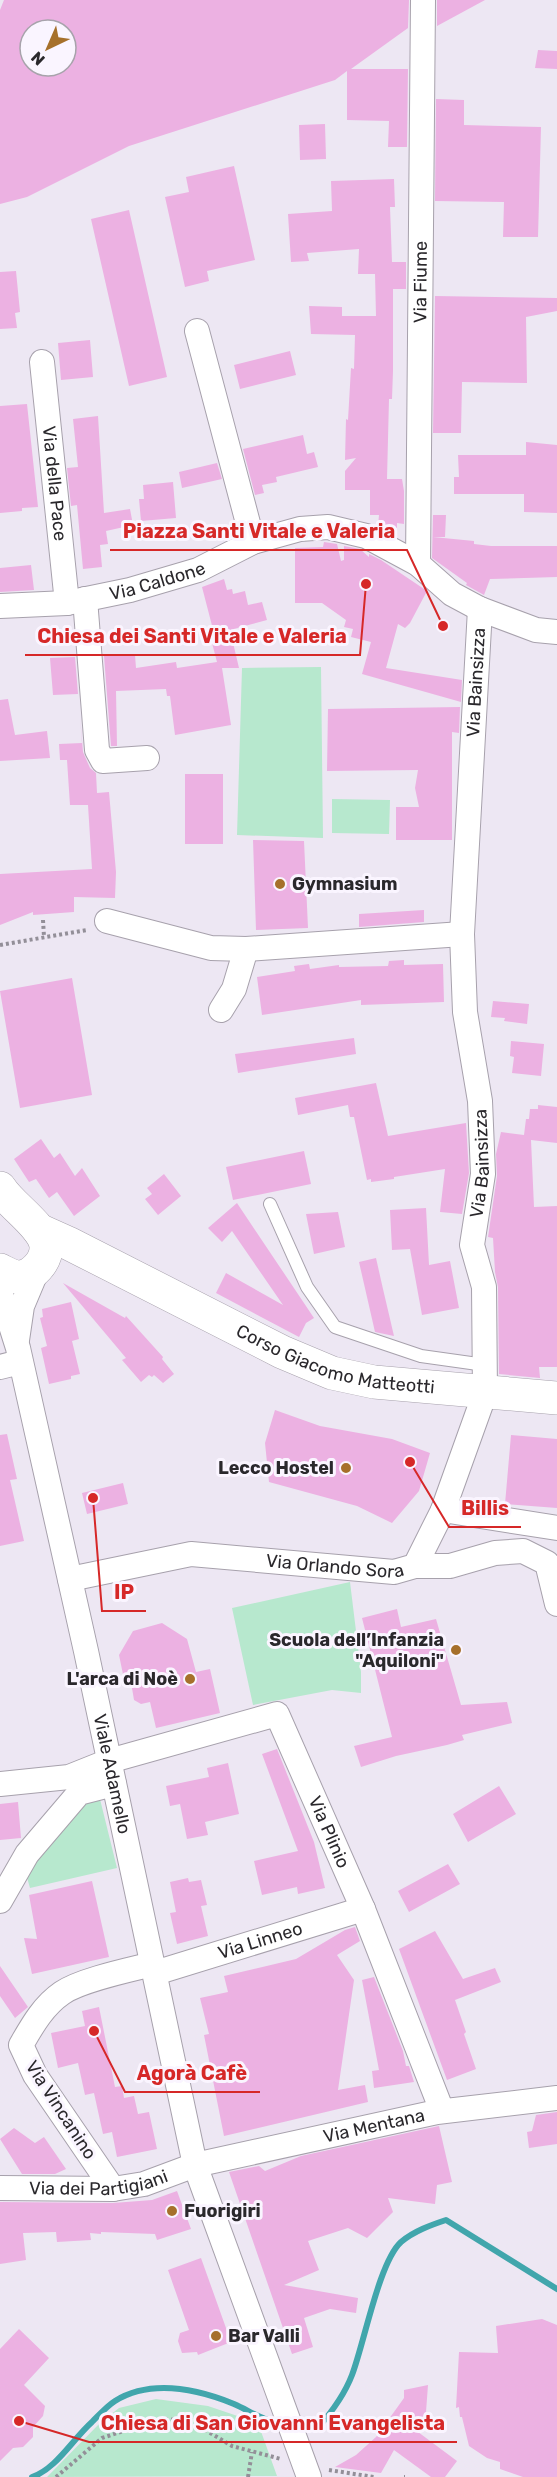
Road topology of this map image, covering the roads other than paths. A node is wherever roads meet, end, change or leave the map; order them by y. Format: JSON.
{"nodes":[{"id":1,"x":423,"y":0,"type":"edge"},
{"id":2,"x":197,"y":331,"type":"dead end"},
{"id":3,"x":42,"y":362,"type":"dead end"},
{"id":4,"x":253,"y":542,"type":"junction"},
{"id":5,"x":417,"y":564,"type":"junction"},
{"id":6,"x":76,"y":601,"type":"junction"},
{"id":7,"x":0,"y":606,"type":"edge"},
{"id":8,"x":480,"y":609,"type":"junction"},
{"id":9,"x":554,"y":632,"type":"edge"},
{"id":10,"x":147,"y":758,"type":"dead end"},
{"id":11,"x":99,"y":925,"type":"road end"},
{"id":12,"x":462,"y":934,"type":"junction"},
{"id":13,"x":246,"y":949,"type":"junction"},
{"id":14,"x":221,"y":1010,"type":"dead end"},
{"id":15,"x":0,"y":1188,"type":"edge"},
{"id":16,"x":270,"y":1203,"type":"dead end"},
{"id":17,"x":39,"y":1230,"type":"junction"},
{"id":18,"x":38,"y":1268,"type":"junction"},
{"id":19,"x":0,"y":1270,"type":"edge"},
{"id":20,"x":127,"y":1274,"type":"junction"},
{"id":21,"x":0,"y":1291,"type":"edge"},
{"id":22,"x":13,"y":1359,"type":"edge"},
{"id":23,"x":485,"y":1379,"type":"junction"},
{"id":24,"x":557,"y":1398,"type":"edge"},
{"id":25,"x":443,"y":1510,"type":"junction"},
{"id":26,"x":557,"y":1528,"type":"edge"},
{"id":27,"x":415,"y":1566,"type":"junction"},
{"id":28,"x":70,"y":1579,"type":"junction"},
{"id":29,"x":557,"y":1604,"type":"edge"},
{"id":30,"x":111,"y":1773,"type":"junction"},
{"id":31,"x":0,"y":1784,"type":"edge"},
{"id":32,"x":0,"y":1901,"type":"edge"},
{"id":33,"x":363,"y":1909,"type":"junction"},
{"id":34,"x":154,"y":1968,"type":"junction"},
{"id":35,"x":557,"y":2098,"type":"edge"},
{"id":36,"x":442,"y":2111,"type":"junction"},
{"id":37,"x":195,"y":2165,"type":"junction"},
{"id":38,"x":0,"y":2188,"type":"edge"},
{"id":39,"x":113,"y":2189,"type":"junction"},
{"id":40,"x":311,"y":2467,"type":"edge"}],
"edges":[{"from":1,"to":5,"type":"street","name":"Via Fiume"},
{"from":2,"to":4,"type":"street"},
{"from":3,"to":6,"type":"street","name":"Via della Pace"},
{"from":4,"to":5,"type":"street","name":"Via Caldone"},
{"from":4,"to":6,"type":"street","name":"Via Caldone"},
{"from":5,"to":8,"type":"street","name":"Via Caldone"},
{"from":6,"to":7,"type":"street","name":"Via Caldone"},
{"from":6,"to":10,"type":"street","name":"Via Caldone"},
{"from":8,"to":9,"type":"street","name":"Via Caldone"},
{"from":8,"to":12,"type":"street","name":"Via Bainsizza"},
{"from":11,"to":13,"type":"street"},
{"from":12,"to":13,"type":"street"},
{"from":12,"to":23,"type":"street","name":"Via Bainsizza"},
{"from":13,"to":14,"type":"street"},
{"from":15,"to":17,"type":"street","name":"Corso Giacomo Matteotti"},
{"from":16,"to":23,"type":"lane"},
{"from":17,"to":18,"type":"street"},
{"from":17,"to":20,"type":"street","name":"Corso Giacomo Matteotti"},
{"from":18,"to":19,"type":"street","name":"Corso Giacomo Matteotti"},
{"from":18,"to":20,"type":"street","name":"Corso Giacomo Matteotti"},
{"from":18,"to":22,"type":"street","name":"Viale Adamello"},
{"from":20,"to":23,"type":"street","name":"Corso Giacomo Matteotti"},
{"from":21,"to":22,"type":"street","name":"Viale Adamello"},
{"from":22,"to":28,"type":"street","name":"Viale Adamello"},
{"from":23,"to":24,"type":"street","name":"Corso Giacomo Matteotti"},
{"from":23,"to":25,"type":"street","name":"Via Orlando Sora"},
{"from":25,"to":26,"type":"street"},
{"from":25,"to":27,"type":"street","name":"Via Orlando Sora"},
{"from":27,"to":28,"type":"street","name":"Via Orlando Sora"},
{"from":27,"to":29,"type":"street"},
{"from":28,"to":30,"type":"street","name":"Viale Adamello"},
{"from":30,"to":31,"type":"street"},
{"from":30,"to":32,"type":"street"},
{"from":30,"to":33,"type":"street","name":"Via Plinio"},
{"from":30,"to":34,"type":"street","name":"Viale Adamello"},
{"from":33,"to":34,"type":"street","name":"Via Linneo"},
{"from":33,"to":36,"type":"street","name":"Via Plinio"},
{"from":34,"to":37,"type":"street","name":"Viale Adamello"},
{"from":34,"to":39,"type":"street","name":"Via Vincanino"},
{"from":35,"to":36,"type":"street","name":"Via Mentana"},
{"from":36,"to":37,"type":"street","name":"Via Mentana"},
{"from":37,"to":39,"type":"street","name":"Via dei Partigiani"},
{"from":37,"to":40,"type":"street","name":"Viale Adamello"},
{"from":38,"to":39,"type":"street","name":"Via dei Partigiani"}]}
